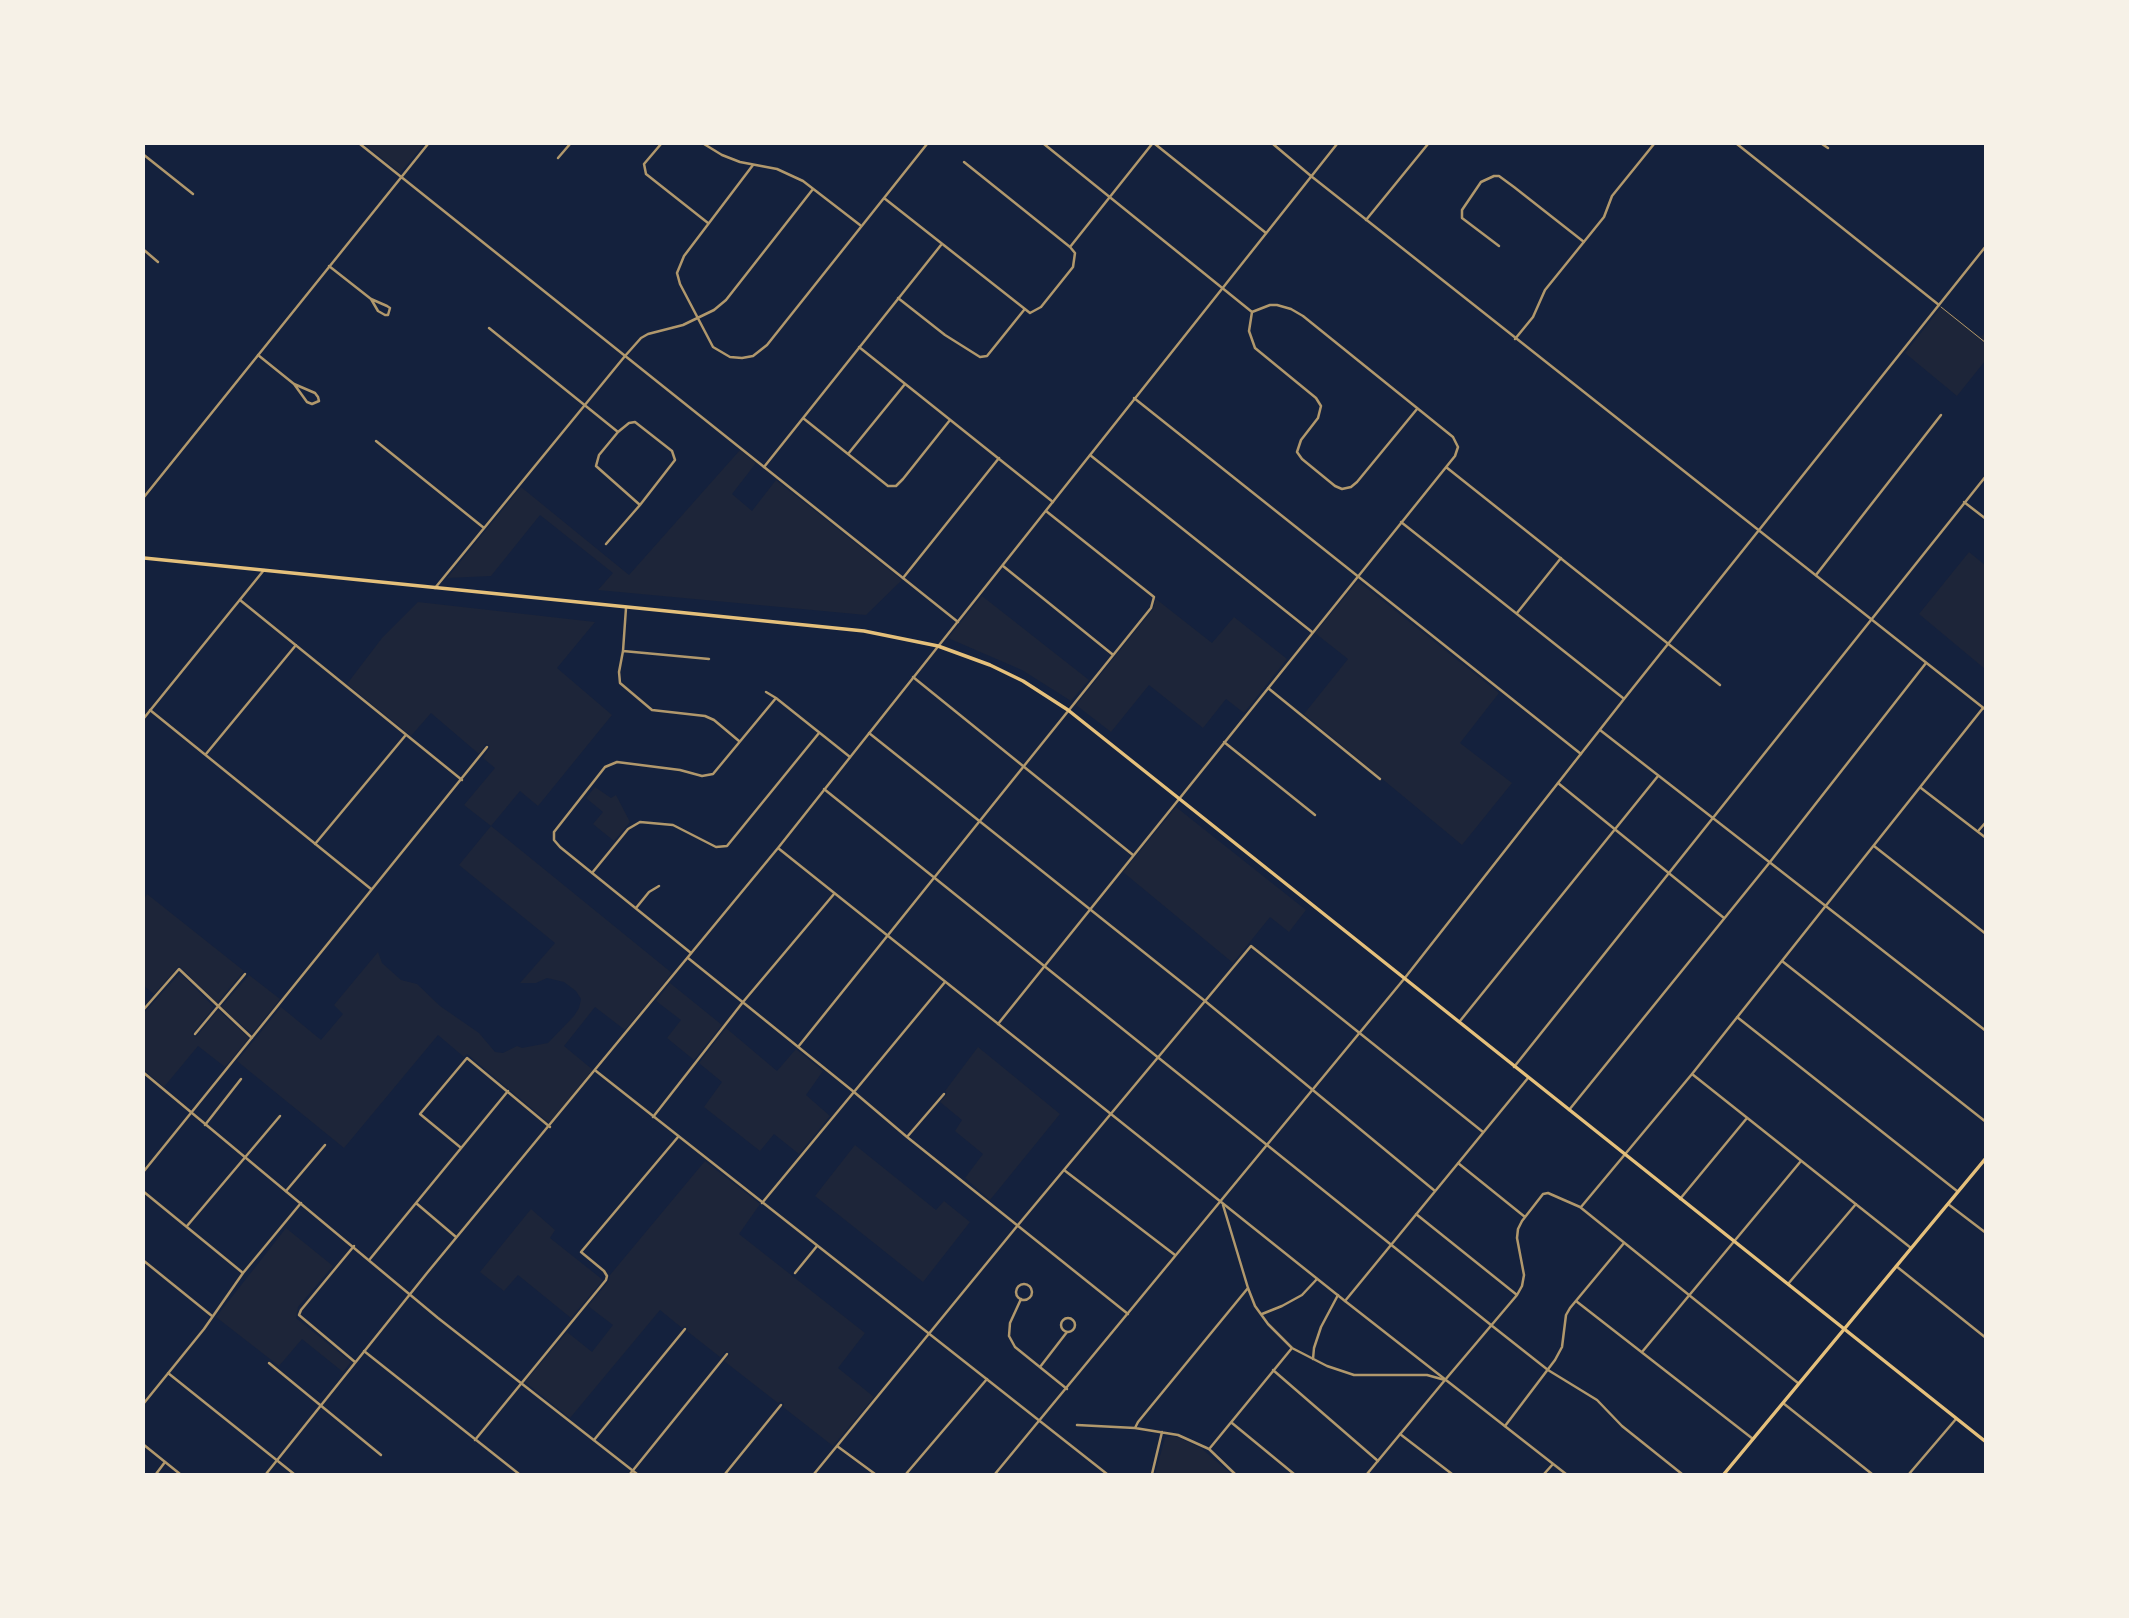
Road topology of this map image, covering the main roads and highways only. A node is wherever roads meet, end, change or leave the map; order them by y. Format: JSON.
{"nodes":[{"id":1,"x":144,"y":558,"type":"edge"},
{"id":2,"x":1986,"y":1158,"type":"edge"},
{"id":3,"x":1844,"y":1329,"type":"junction"},
{"id":4,"x":1986,"y":1443,"type":"edge"},
{"id":5,"x":1724,"y":1475,"type":"edge"}],
"edges":[{"from":1,"to":3,"type":"main road"},
{"from":2,"to":3,"type":"main road"},
{"from":3,"to":4,"type":"main road"},
{"from":3,"to":5,"type":"main road"}]}
